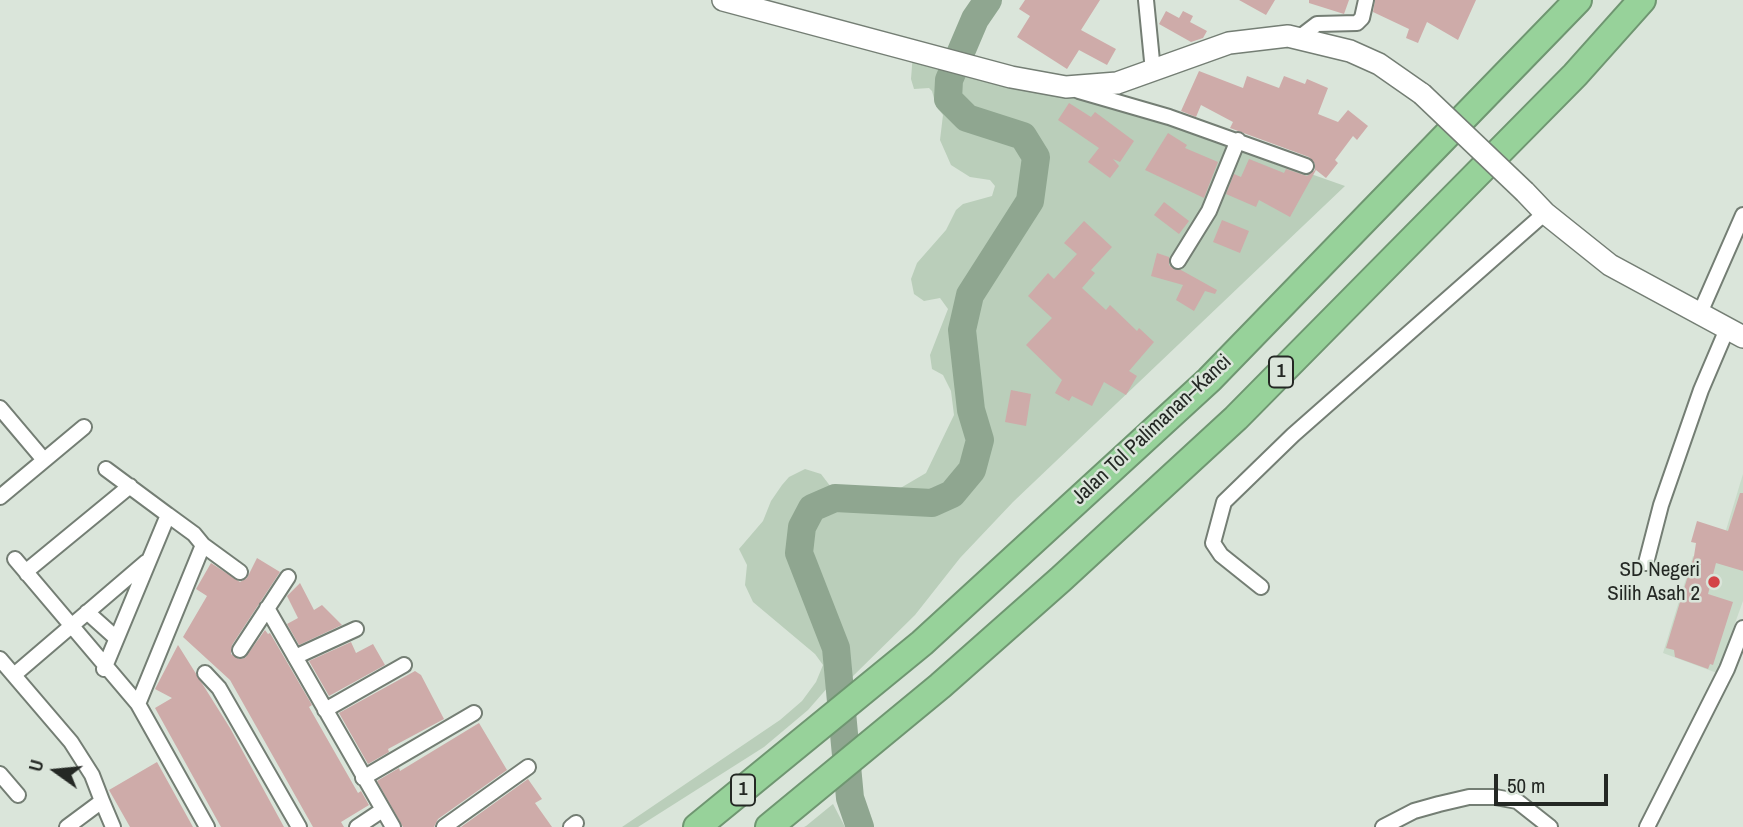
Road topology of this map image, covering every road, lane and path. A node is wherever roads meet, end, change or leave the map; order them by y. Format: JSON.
{"nodes":[{"id":1,"x":723,"y":0,"type":"edge"},
{"id":2,"x":1146,"y":0,"type":"edge"},
{"id":3,"x":1366,"y":0,"type":"edge"},
{"id":4,"x":1578,"y":0,"type":"edge"},
{"id":5,"x":1642,"y":0,"type":"edge"},
{"id":6,"x":764,"y":5,"type":"edge"},
{"id":7,"x":1300,"y":37,"type":"junction"},
{"id":8,"x":1153,"y":71,"type":"junction"},
{"id":9,"x":1066,"y":87,"type":"junction"},
{"id":10,"x":1238,"y":140,"type":"junction"},
{"id":11,"x":1306,"y":166,"type":"dead end"},
{"id":12,"x":1545,"y":213,"type":"junction"},
{"id":13,"x":1743,"y":215,"type":"edge"},
{"id":14,"x":1178,"y":261,"type":"dead end"},
{"id":15,"x":1700,"y":313,"type":"junction"},
{"id":16,"x":1735,"y":333,"type":"edge"},
{"id":17,"x":0,"y":408,"type":"edge"},
{"id":18,"x":84,"y":427,"type":"dead end"},
{"id":19,"x":44,"y":460,"type":"junction"},
{"id":20,"x":106,"y":469,"type":"dead end"},
{"id":21,"x":130,"y":486,"type":"junction"},
{"id":22,"x":0,"y":497,"type":"edge"},
{"id":23,"x":168,"y":514,"type":"junction"},
{"id":24,"x":203,"y":545,"type":"junction"},
{"id":25,"x":15,"y":559,"type":"dead end"},
{"id":26,"x":147,"y":561,"type":"junction"},
{"id":27,"x":1646,"y":563,"type":"dead end"},
{"id":28,"x":240,"y":572,"type":"dead end"},
{"id":29,"x":27,"y":574,"type":"junction"},
{"id":30,"x":288,"y":577,"type":"dead end"},
{"id":31,"x":1262,"y":587,"type":"dead end"},
{"id":32,"x":267,"y":608,"type":"junction"},
{"id":33,"x":87,"y":612,"type":"junction"},
{"id":34,"x":69,"y":627,"type":"junction"},
{"id":35,"x":1743,"y":628,"type":"edge"},
{"id":36,"x":356,"y":629,"type":"dead end"},
{"id":37,"x":116,"y":638,"type":"junction"},
{"id":38,"x":240,"y":650,"type":"dead end"},
{"id":39,"x":295,"y":657,"type":"junction"},
{"id":40,"x":0,"y":659,"type":"edge"},
{"id":41,"x":404,"y":665,"type":"dead end"},
{"id":42,"x":104,"y":669,"type":"junction"},
{"id":43,"x":205,"y":673,"type":"dead end"},
{"id":44,"x":14,"y":675,"type":"junction"},
{"id":45,"x":138,"y":704,"type":"junction"},
{"id":46,"x":325,"y":710,"type":"junction"},
{"id":47,"x":474,"y":713,"type":"dead end"},
{"id":48,"x":527,"y":767,"type":"dead end"},
{"id":49,"x":0,"y":775,"type":"edge"},
{"id":50,"x":363,"y":778,"type":"junction"},
{"id":51,"x":18,"y":795,"type":"dead end"},
{"id":52,"x":102,"y":801,"type":"junction"},
{"id":53,"x":381,"y":811,"type":"junction"},
{"id":54,"x":67,"y":827,"type":"edge"},
{"id":55,"x":113,"y":827,"type":"edge"},
{"id":56,"x":207,"y":827,"type":"edge"},
{"id":57,"x":299,"y":827,"type":"edge"},
{"id":58,"x":357,"y":827,"type":"edge"},
{"id":59,"x":393,"y":827,"type":"edge"},
{"id":60,"x":444,"y":827,"type":"edge"},
{"id":61,"x":697,"y":827,"type":"edge"},
{"id":62,"x":769,"y":827,"type":"edge"},
{"id":63,"x":1382,"y":827,"type":"edge"},
{"id":64,"x":1550,"y":827,"type":"edge"},
{"id":65,"x":1647,"y":827,"type":"edge"}],
"edges":[{"from":1,"to":6,"type":"street"},
{"from":2,"to":8,"type":"street"},
{"from":3,"to":7,"type":"street"},
{"from":4,"to":61,"type":"highway","name":"Jalan Tol Palimanan–Kanci","number":"1"},
{"from":5,"to":62,"type":"highway","number":"1"},
{"from":6,"to":9,"type":"street"},
{"from":7,"to":8,"type":"street"},
{"from":7,"to":12,"type":"street","bridge":true},
{"from":8,"to":9,"type":"street"},
{"from":9,"to":10,"type":"street"},
{"from":10,"to":11,"type":"street"},
{"from":10,"to":14,"type":"street"},
{"from":12,"to":15,"type":"street"},
{"from":12,"to":31,"type":"street"},
{"from":13,"to":15,"type":"street"},
{"from":15,"to":16,"type":"street"},
{"from":16,"to":27,"type":"street"},
{"from":17,"to":19,"type":"street"},
{"from":18,"to":19,"type":"street"},
{"from":19,"to":22,"type":"street"},
{"from":20,"to":21,"type":"street"},
{"from":21,"to":23,"type":"street"},
{"from":21,"to":29,"type":"street"},
{"from":23,"to":24,"type":"street"},
{"from":23,"to":26,"type":"street"},
{"from":24,"to":28,"type":"street"},
{"from":24,"to":45,"type":"street"},
{"from":25,"to":29,"type":"street"},
{"from":26,"to":33,"type":"street"},
{"from":26,"to":37,"type":"street"},
{"from":29,"to":34,"type":"street"},
{"from":30,"to":32,"type":"street"},
{"from":32,"to":38,"type":"street"},
{"from":32,"to":39,"type":"street"},
{"from":33,"to":34,"type":"street"},
{"from":33,"to":37,"type":"street"},
{"from":34,"to":42,"type":"street"},
{"from":34,"to":44,"type":"street"},
{"from":35,"to":65,"type":"street"},
{"from":36,"to":39,"type":"street"},
{"from":37,"to":42,"type":"street"},
{"from":39,"to":46,"type":"street"},
{"from":40,"to":44,"type":"street"},
{"from":41,"to":46,"type":"street"},
{"from":42,"to":45,"type":"street"},
{"from":43,"to":57,"type":"street"},
{"from":44,"to":52,"type":"street"},
{"from":45,"to":56,"type":"street"},
{"from":46,"to":50,"type":"street"},
{"from":47,"to":50,"type":"street"},
{"from":48,"to":60,"type":"street"},
{"from":49,"to":51,"type":"street"},
{"from":50,"to":53,"type":"street"},
{"from":52,"to":54,"type":"street"},
{"from":52,"to":55,"type":"street"},
{"from":53,"to":58,"type":"street"},
{"from":53,"to":59,"type":"street"},
{"from":63,"to":64,"type":"street"}]}
